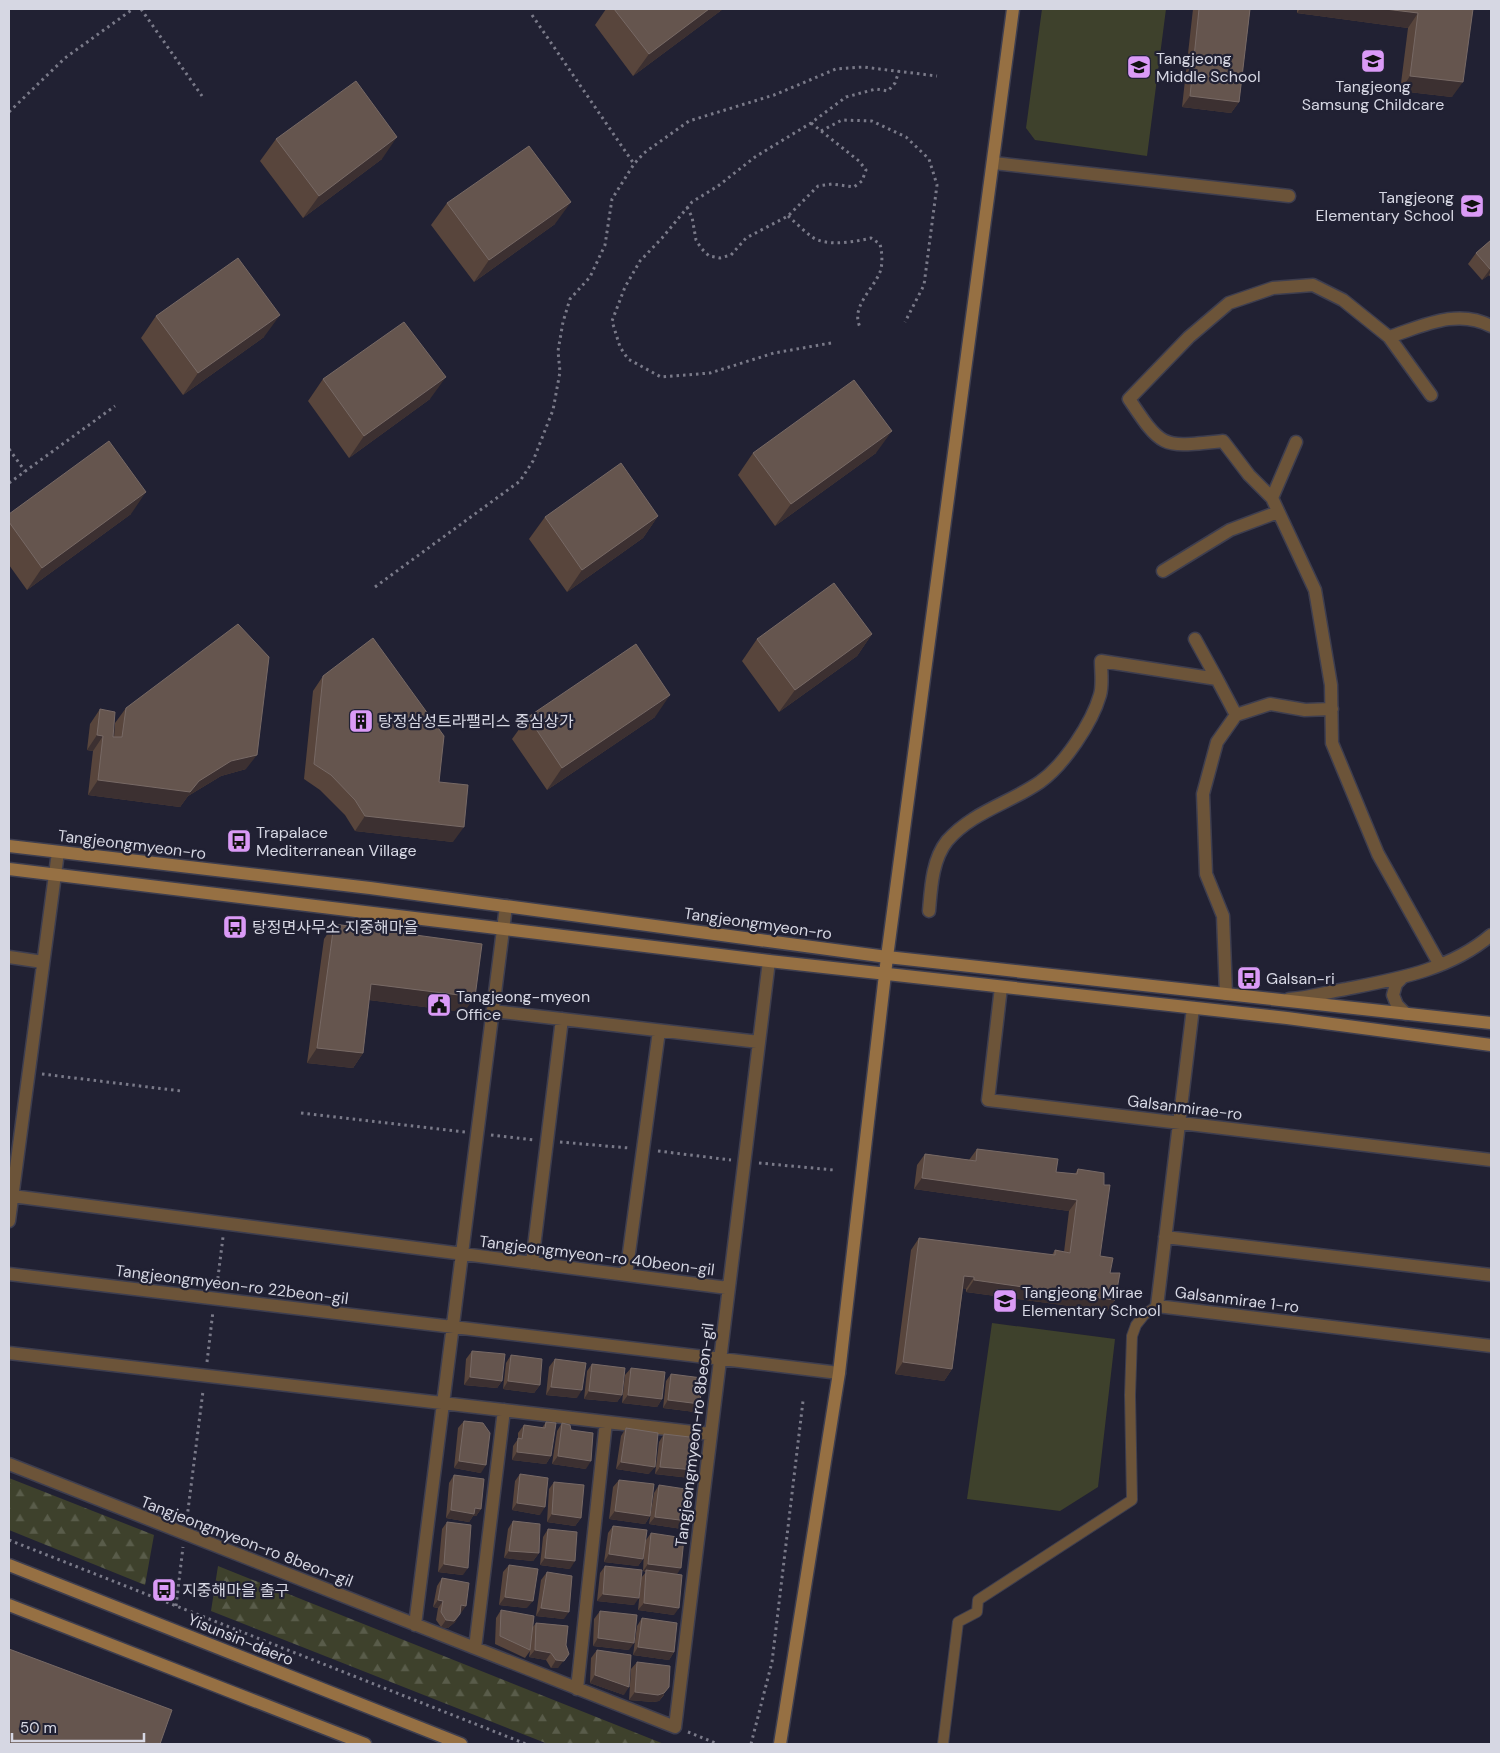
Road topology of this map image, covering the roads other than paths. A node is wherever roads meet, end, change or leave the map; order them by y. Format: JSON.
{"nodes":[{"id":1,"x":1013,"y":9,"type":"edge"},
{"id":2,"x":994,"y":162,"type":"junction"},
{"id":3,"x":1289,"y":196,"type":"dead end"},
{"id":4,"x":1491,"y":326,"type":"edge"},
{"id":5,"x":1389,"y":337,"type":"junction"},
{"id":6,"x":1431,"y":395,"type":"dead end"},
{"id":7,"x":1296,"y":442,"type":"dead end"},
{"id":8,"x":1272,"y":498,"type":"junction"},
{"id":9,"x":1278,"y":512,"type":"junction"},
{"id":10,"x":1163,"y":571,"type":"dead end"},
{"id":11,"x":1196,"y":639,"type":"dead end"},
{"id":12,"x":1217,"y":679,"type":"junction"},
{"id":13,"x":1332,"y":710,"type":"junction"},
{"id":14,"x":1236,"y":715,"type":"junction"},
{"id":15,"x":9,"y":846,"type":"edge"},
{"id":16,"x":58,"y":852,"type":"junction"},
{"id":17,"x":9,"y":869,"type":"edge"},
{"id":18,"x":55,"y":874,"type":"junction"},
{"id":19,"x":506,"y":906,"type":"junction"},
{"id":20,"x":929,"y":910,"type":"dead end"},
{"id":21,"x":504,"y":928,"type":"junction"},
{"id":22,"x":1491,"y":935,"type":"edge"},
{"id":23,"x":9,"y":957,"type":"edge"},
{"id":24,"x":886,"y":957,"type":"junction"},
{"id":25,"x":769,"y":961,"type":"junction"},
{"id":26,"x":44,"y":962,"type":"junction"},
{"id":27,"x":1440,"y":966,"type":"junction"},
{"id":28,"x":884,"y":974,"type":"junction"},
{"id":29,"x":1404,"y":977,"type":"junction"},
{"id":30,"x":1001,"y":987,"type":"junction"},
{"id":31,"x":1226,"y":994,"type":"junction"},
{"id":32,"x":1279,"y":1000,"type":"junction"},
{"id":33,"x":1193,"y":1008,"type":"junction"},
{"id":34,"x":493,"y":1011,"type":"junction"},
{"id":35,"x":1406,"y":1014,"type":"junction"},
{"id":36,"x":562,"y":1019,"type":"junction"},
{"id":37,"x":1491,"y":1023,"type":"edge"},
{"id":38,"x":659,"y":1031,"type":"junction"},
{"id":39,"x":759,"y":1042,"type":"junction"},
{"id":40,"x":1491,"y":1045,"type":"edge"},
{"id":41,"x":1179,"y":1123,"type":"junction"},
{"id":42,"x":1491,"y":1160,"type":"edge"},
{"id":43,"x":12,"y":1196,"type":"junction"},
{"id":44,"x":9,"y":1221,"type":"edge"},
{"id":45,"x":1166,"y":1237,"type":"junction"},
{"id":46,"x":462,"y":1254,"type":"junction"},
{"id":47,"x":532,"y":1263,"type":"junction"},
{"id":48,"x":9,"y":1274,"type":"edge"},
{"id":49,"x":626,"y":1275,"type":"junction"},
{"id":50,"x":1491,"y":1275,"type":"edge"},
{"id":51,"x":728,"y":1288,"type":"junction"},
{"id":52,"x":1157,"y":1306,"type":"junction"},
{"id":53,"x":452,"y":1327,"type":"junction"},
{"id":54,"x":1491,"y":1346,"type":"edge"},
{"id":55,"x":9,"y":1353,"type":"edge"},
{"id":56,"x":720,"y":1359,"type":"junction"},
{"id":57,"x":838,"y":1373,"type":"junction"},
{"id":58,"x":442,"y":1403,"type":"junction"},
{"id":59,"x":504,"y":1410,"type":"junction"},
{"id":60,"x":606,"y":1422,"type":"junction"},
{"id":61,"x":710,"y":1434,"type":"junction"},
{"id":62,"x":9,"y":1464,"type":"edge"},
{"id":63,"x":9,"y":1565,"type":"edge"},
{"id":64,"x":9,"y":1605,"type":"edge"},
{"id":65,"x":416,"y":1625,"type":"junction"},
{"id":66,"x":475,"y":1648,"type":"junction"},
{"id":67,"x":577,"y":1689,"type":"junction"},
{"id":68,"x":365,"y":1744,"type":"edge"},
{"id":69,"x":461,"y":1744,"type":"edge"},
{"id":70,"x":780,"y":1744,"type":"edge"},
{"id":71,"x":944,"y":1744,"type":"edge"}],
"edges":[{"from":1,"to":2,"type":"main road"},
{"from":2,"to":3,"type":"street"},
{"from":2,"to":24,"type":"main road"},
{"from":4,"to":5,"type":"street"},
{"from":5,"to":6,"type":"street"},
{"from":5,"to":8,"type":"street"},
{"from":7,"to":8,"type":"street"},
{"from":8,"to":9,"type":"street"},
{"from":9,"to":10,"type":"street"},
{"from":9,"to":13,"type":"street"},
{"from":11,"to":12,"type":"street"},
{"from":12,"to":14,"type":"street"},
{"from":12,"to":20,"type":"street"},
{"from":13,"to":14,"type":"street"},
{"from":13,"to":27,"type":"street"},
{"from":14,"to":31,"type":"street"},
{"from":15,"to":16,"type":"main road","name":"Tangjeongmyeon-ro"},
{"from":16,"to":18,"type":"street"},
{"from":16,"to":19,"type":"main road","name":"Tangjeongmyeon-ro"},
{"from":17,"to":18,"type":"main road"},
{"from":18,"to":21,"type":"main road"},
{"from":18,"to":26,"type":"street"},
{"from":19,"to":21,"type":"street","name":"Tangjeongmyeon-ro 40beon-gil"},
{"from":19,"to":24,"type":"main road","name":"Tangjeongmyeon-ro"},
{"from":21,"to":25,"type":"main road"},
{"from":21,"to":34,"type":"street","name":"Tangjeongmyeon-ro 40beon-gil"},
{"from":22,"to":27,"type":"street","name":"Tangjeongmyeon-ro"},
{"from":23,"to":26,"type":"street"},
{"from":24,"to":28,"type":"main road"},
{"from":24,"to":31,"type":"main road","name":"Tangjeongmyeon-ro"},
{"from":25,"to":28,"type":"main road"},
{"from":25,"to":39,"type":"street","name":"Tangjeongmyeon-ro 8beon-gil"},
{"from":26,"to":43,"type":"street"},
{"from":27,"to":29,"type":"street","name":"Tangjeongmyeon-ro"},
{"from":28,"to":30,"type":"main road"},
{"from":28,"to":57,"type":"main road"},
{"from":29,"to":32,"type":"street","name":"Tangjeongmyeon-ro"},
{"from":29,"to":35,"type":"street"},
{"from":30,"to":33,"type":"main road"},
{"from":30,"to":41,"type":"street","name":"Galsanmirae-ro"},
{"from":31,"to":32,"type":"main road","name":"Tangjeongmyeon-ro"},
{"from":32,"to":35,"type":"main road"},
{"from":33,"to":40,"type":"main road"},
{"from":33,"to":41,"type":"street","name":"Galsanmirae 1-ro"},
{"from":34,"to":36,"type":"street"},
{"from":34,"to":46,"type":"street","name":"Tangjeongmyeon-ro 40beon-gil"},
{"from":35,"to":37,"type":"main road"},
{"from":36,"to":38,"type":"street"},
{"from":36,"to":47,"type":"street"},
{"from":38,"to":39,"type":"street"},
{"from":38,"to":49,"type":"street"},
{"from":39,"to":51,"type":"street","name":"Tangjeongmyeon-ro 8beon-gil"},
{"from":41,"to":42,"type":"street","name":"Galsanmirae-ro"},
{"from":41,"to":45,"type":"street","name":"Galsanmirae 1-ro"},
{"from":43,"to":44,"type":"street"},
{"from":43,"to":46,"type":"street"},
{"from":45,"to":50,"type":"street"},
{"from":45,"to":52,"type":"street","name":"Galsanmirae 1-ro"},
{"from":46,"to":47,"type":"street","name":"Tangjeongmyeon-ro 40beon-gil"},
{"from":46,"to":53,"type":"street","name":"Tangjeongmyeon-ro 40beon-gil"},
{"from":47,"to":49,"type":"street","name":"Tangjeongmyeon-ro 40beon-gil"},
{"from":48,"to":53,"type":"street","name":"Tangjeongmyeon-ro 22beon-gil"},
{"from":49,"to":51,"type":"street","name":"Tangjeongmyeon-ro 40beon-gil"},
{"from":51,"to":56,"type":"street","name":"Tangjeongmyeon-ro 8beon-gil"},
{"from":52,"to":54,"type":"street","name":"Galsanmirae 1-ro"},
{"from":52,"to":71,"type":"lane"},
{"from":53,"to":56,"type":"street"},
{"from":53,"to":58,"type":"street","name":"Tangjeongmyeon-ro 40beon-gil"},
{"from":55,"to":58,"type":"street"},
{"from":56,"to":57,"type":"street"},
{"from":56,"to":61,"type":"street","name":"Tangjeongmyeon-ro 8beon-gil"},
{"from":57,"to":70,"type":"main road"},
{"from":58,"to":59,"type":"street"},
{"from":58,"to":65,"type":"street","name":"Tangjeongmyeon-ro 40beon-gil"},
{"from":59,"to":60,"type":"street"},
{"from":59,"to":66,"type":"street"},
{"from":60,"to":61,"type":"street"},
{"from":60,"to":67,"type":"street"},
{"from":61,"to":67,"type":"street","name":"Tangjeongmyeon-ro 8beon-gil"},
{"from":62,"to":65,"type":"street","name":"Tangjeongmyeon-ro 8beon-gil"},
{"from":63,"to":69,"type":"main road","name":"Yisunsin-daero"},
{"from":64,"to":68,"type":"main road"},
{"from":65,"to":66,"type":"street","name":"Tangjeongmyeon-ro 8beon-gil"},
{"from":66,"to":67,"type":"street","name":"Tangjeongmyeon-ro 8beon-gil"}]}
